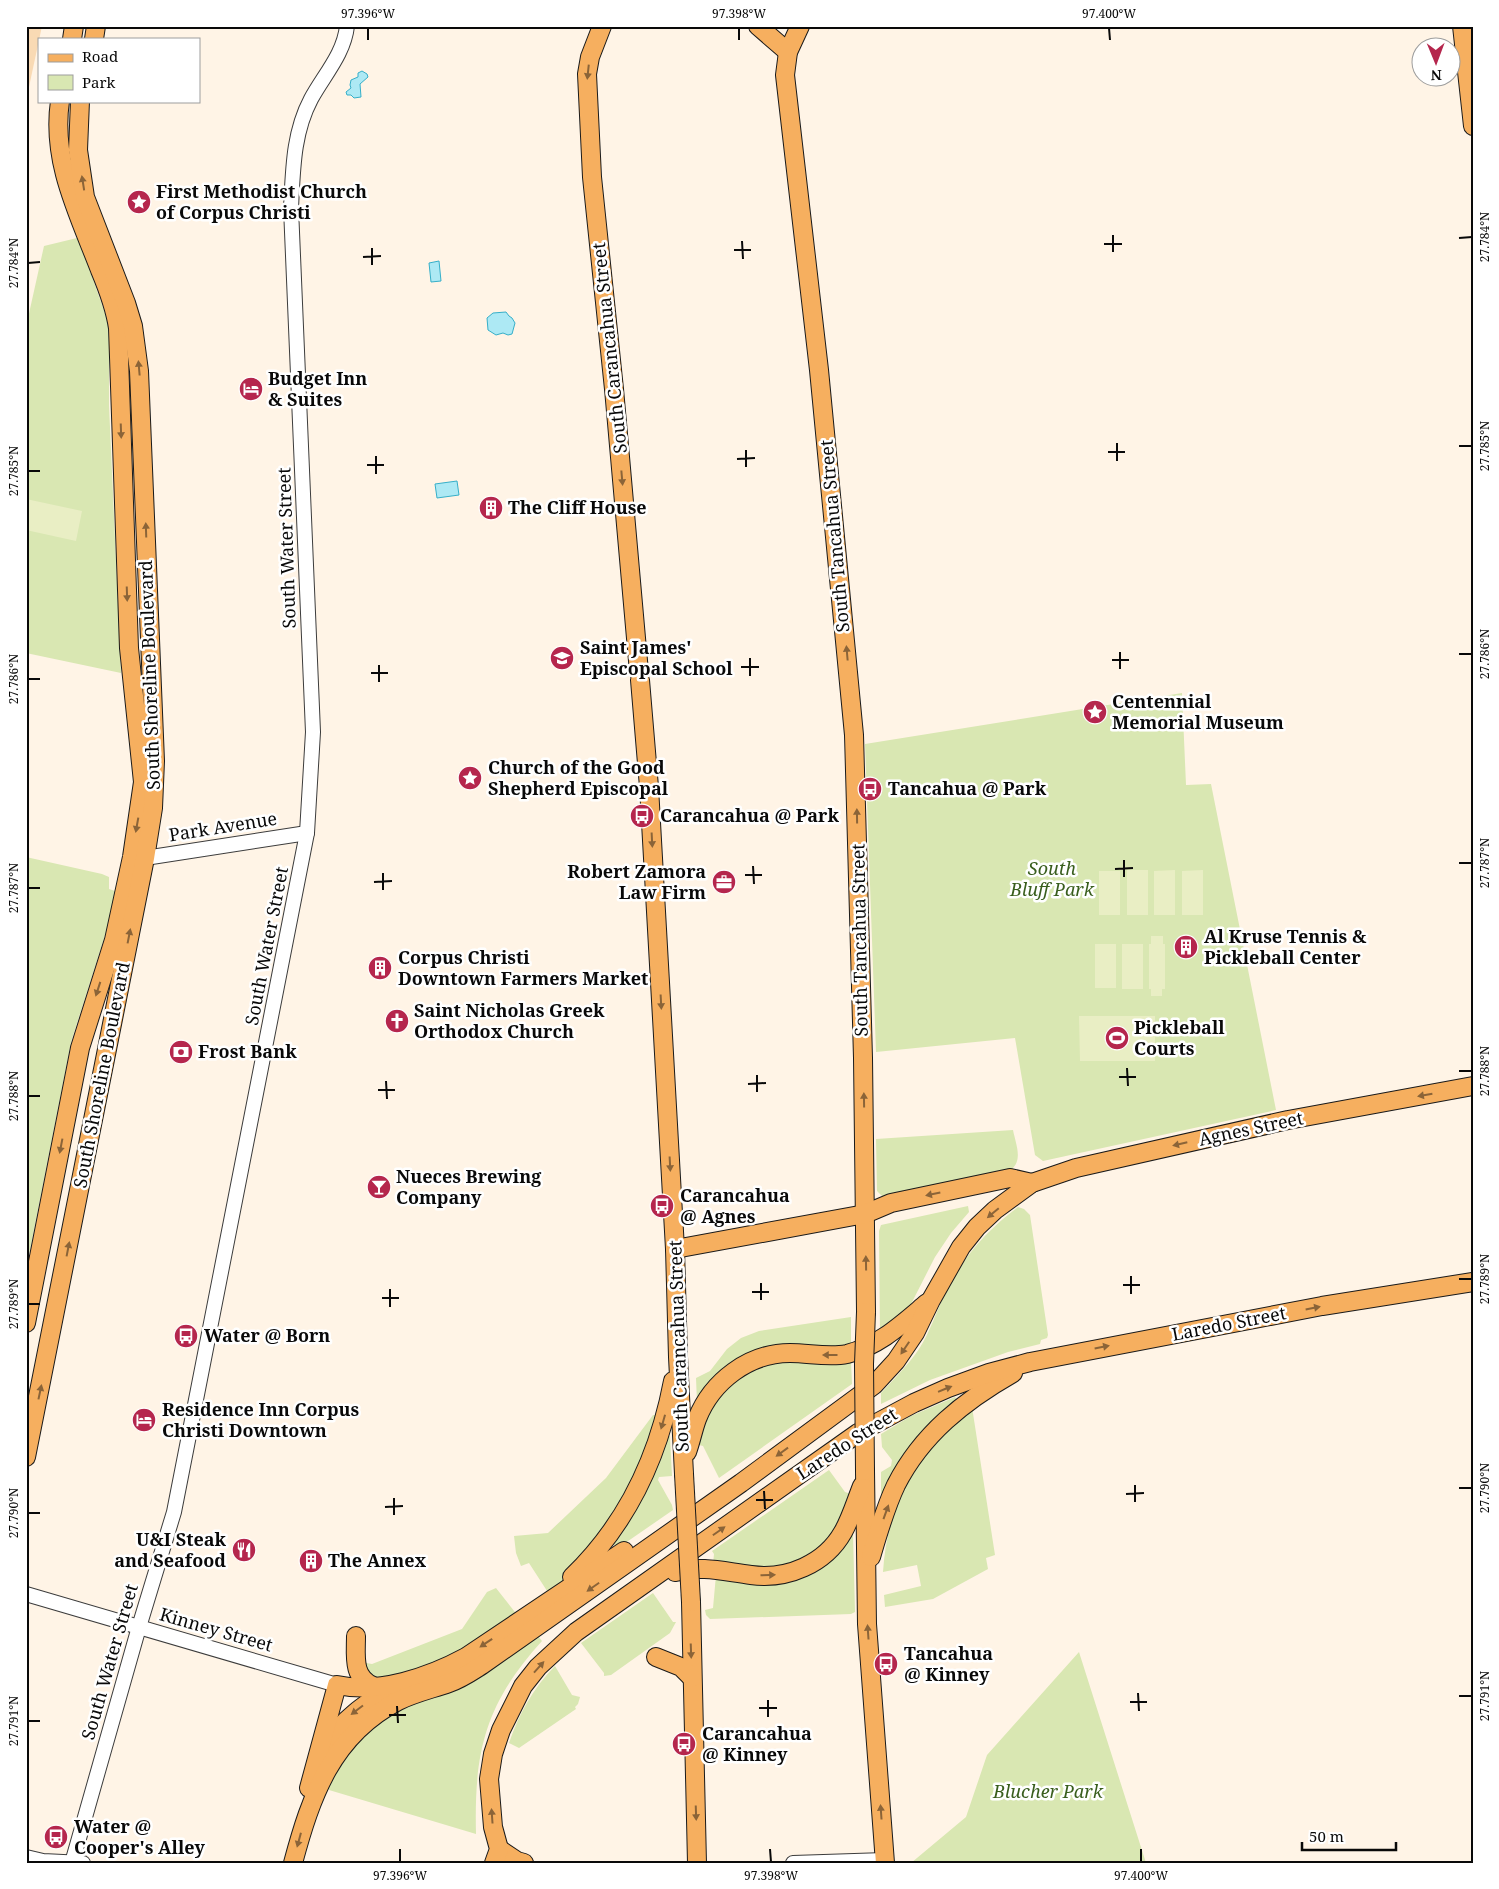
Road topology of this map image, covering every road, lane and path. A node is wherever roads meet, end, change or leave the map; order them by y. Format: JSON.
{"nodes":[{"id":1,"x":347,"y":26,"type":"edge"},
{"id":2,"x":602,"y":26,"type":"edge"},
{"id":3,"x":758,"y":26,"type":"edge"},
{"id":4,"x":800,"y":26,"type":"edge"},
{"id":5,"x":1462,"y":26,"type":"edge"},
{"id":6,"x":788,"y":52,"type":"junction"},
{"id":7,"x":60,"y":102,"type":"edge"},
{"id":8,"x":80,"y":102,"type":"edge"},
{"id":9,"x":1473,"y":126,"type":"edge"},
{"id":10,"x":308,"y":833,"type":"junction"},
{"id":11,"x":145,"y":858,"type":"junction"},
{"id":12,"x":1473,"y":1086,"type":"edge"},
{"id":13,"x":1032,"y":1183,"type":"junction"},
{"id":14,"x":865,"y":1214,"type":"junction"},
{"id":15,"x":675,"y":1249,"type":"junction"},
{"id":16,"x":1473,"y":1282,"type":"edge"},
{"id":17,"x":931,"y":1300,"type":"junction"},
{"id":18,"x":26,"y":1323,"type":"edge"},
{"id":19,"x":678,"y":1357,"type":"junction"},
{"id":20,"x":1030,"y":1362,"type":"junction"},
{"id":21,"x":26,"y":1457,"type":"edge"},
{"id":22,"x":684,"y":1470,"type":"junction"},
{"id":23,"x":865,"y":1476,"type":"junction"},
{"id":24,"x":741,"y":1483,"type":"junction"},
{"id":25,"x":866,"y":1575,"type":"junction"},
{"id":26,"x":651,"y":1579,"type":"junction"},
{"id":27,"x":26,"y":1594,"type":"edge"},
{"id":28,"x":541,"y":1606,"type":"junction"},
{"id":29,"x":139,"y":1627,"type":"junction"},
{"id":30,"x":356,"y":1636,"type":"dead end"},
{"id":31,"x":656,"y":1657,"type":"dead end"},
{"id":32,"x":692,"y":1678,"type":"junction"},
{"id":33,"x":397,"y":1683,"type":"junction"},
{"id":34,"x":337,"y":1685,"type":"junction"},
{"id":35,"x":373,"y":1686,"type":"junction"},
{"id":36,"x":318,"y":1756,"type":"junction"},
{"id":37,"x":305,"y":1818,"type":"junction"},
{"id":38,"x":497,"y":1856,"type":"edge"},
{"id":39,"x":26,"y":1857,"type":"edge"},
{"id":40,"x":72,"y":1862,"type":"edge"},
{"id":41,"x":885,"y":1862,"type":"edge"},
{"id":42,"x":82,"y":1863,"type":"edge"},
{"id":43,"x":293,"y":1863,"type":"edge"},
{"id":44,"x":524,"y":1863,"type":"edge"},
{"id":45,"x":698,"y":1863,"type":"edge"},
{"id":46,"x":793,"y":1863,"type":"edge"}],
"edges":[{"from":1,"to":10,"type":"street","name":"South Water Street"},
{"from":2,"to":15,"type":"main road","name":"South Carancahua Street","one_way":true},
{"from":3,"to":6,"type":"main road"},
{"from":4,"to":6,"type":"main road","name":"South Tancahua Street"},
{"from":5,"to":9,"type":"main road"},
{"from":14,"to":6,"type":"main road","name":"South Tancahua Street","one_way":true},
{"from":7,"to":18,"type":"main road","name":"South Shoreline Boulevard","one_way":true},
{"from":11,"to":8,"type":"main road","name":"South Shoreline Boulevard","one_way":true},
{"from":10,"to":11,"type":"street","name":"Park Avenue"},
{"from":10,"to":29,"type":"street","name":"South Water Street"},
{"from":21,"to":11,"type":"main road","name":"South Shoreline Boulevard","one_way":true},
{"from":12,"to":13,"type":"main road","name":"Agnes Street","one_way":true},
{"from":13,"to":14,"type":"main road","one_way":true},
{"from":13,"to":17,"type":"main road","one_way":true},
{"from":14,"to":15,"type":"main road"},
{"from":23,"to":14,"type":"main road","name":"South Tancahua Street","one_way":true,"bridge":true},
{"from":15,"to":19,"type":"main road","name":"South Carancahua Street"},
{"from":20,"to":16,"type":"main road","name":"Laredo Street","one_way":true},
{"from":17,"to":22,"type":"main road","one_way":true},
{"from":17,"to":24,"type":"main road","one_way":true},
{"from":19,"to":22,"type":"main road","name":"South Carancahua Street"},
{"from":19,"to":28,"type":"main road","one_way":true},
{"from":25,"to":20,"type":"main road","one_way":true},
{"from":26,"to":20,"type":"main road","name":"Laredo Street","one_way":true},
{"from":22,"to":32,"type":"main road","name":"South Carancahua Street","one_way":true,"bridge":true},
{"from":23,"to":25,"type":"main road","name":"South Tancahua Street"},
{"from":26,"to":23,"type":"main road","one_way":true},
{"from":24,"to":28,"type":"main road"},
{"from":24,"to":37,"type":"main road","one_way":true},
{"from":41,"to":25,"type":"main road","name":"South Tancahua Street","one_way":true},
{"from":38,"to":26,"type":"main road","name":"Laredo Street","one_way":true},
{"from":27,"to":29,"type":"street","name":"Kinney Street"},
{"from":28,"to":33,"type":"main road","one_way":true},
{"from":29,"to":34,"type":"street","name":"Kinney Street"},
{"from":29,"to":40,"type":"street","name":"South Water Street"},
{"from":30,"to":35,"type":"main road"},
{"from":31,"to":32,"type":"main road"},
{"from":32,"to":45,"type":"main road","name":"South Carancahua Street","one_way":true},
{"from":33,"to":35,"type":"main road"},
{"from":33,"to":36,"type":"main road","one_way":true},
{"from":34,"to":35,"type":"main road"},
{"from":34,"to":36,"type":"main road"},
{"from":36,"to":37,"type":"main road"},
{"from":37,"to":43,"type":"main road","one_way":true},
{"from":38,"to":44,"type":"main road"},
{"from":39,"to":40,"type":"street"},
{"from":40,"to":42,"type":"street"},
{"from":41,"to":46,"type":"street"}]}
